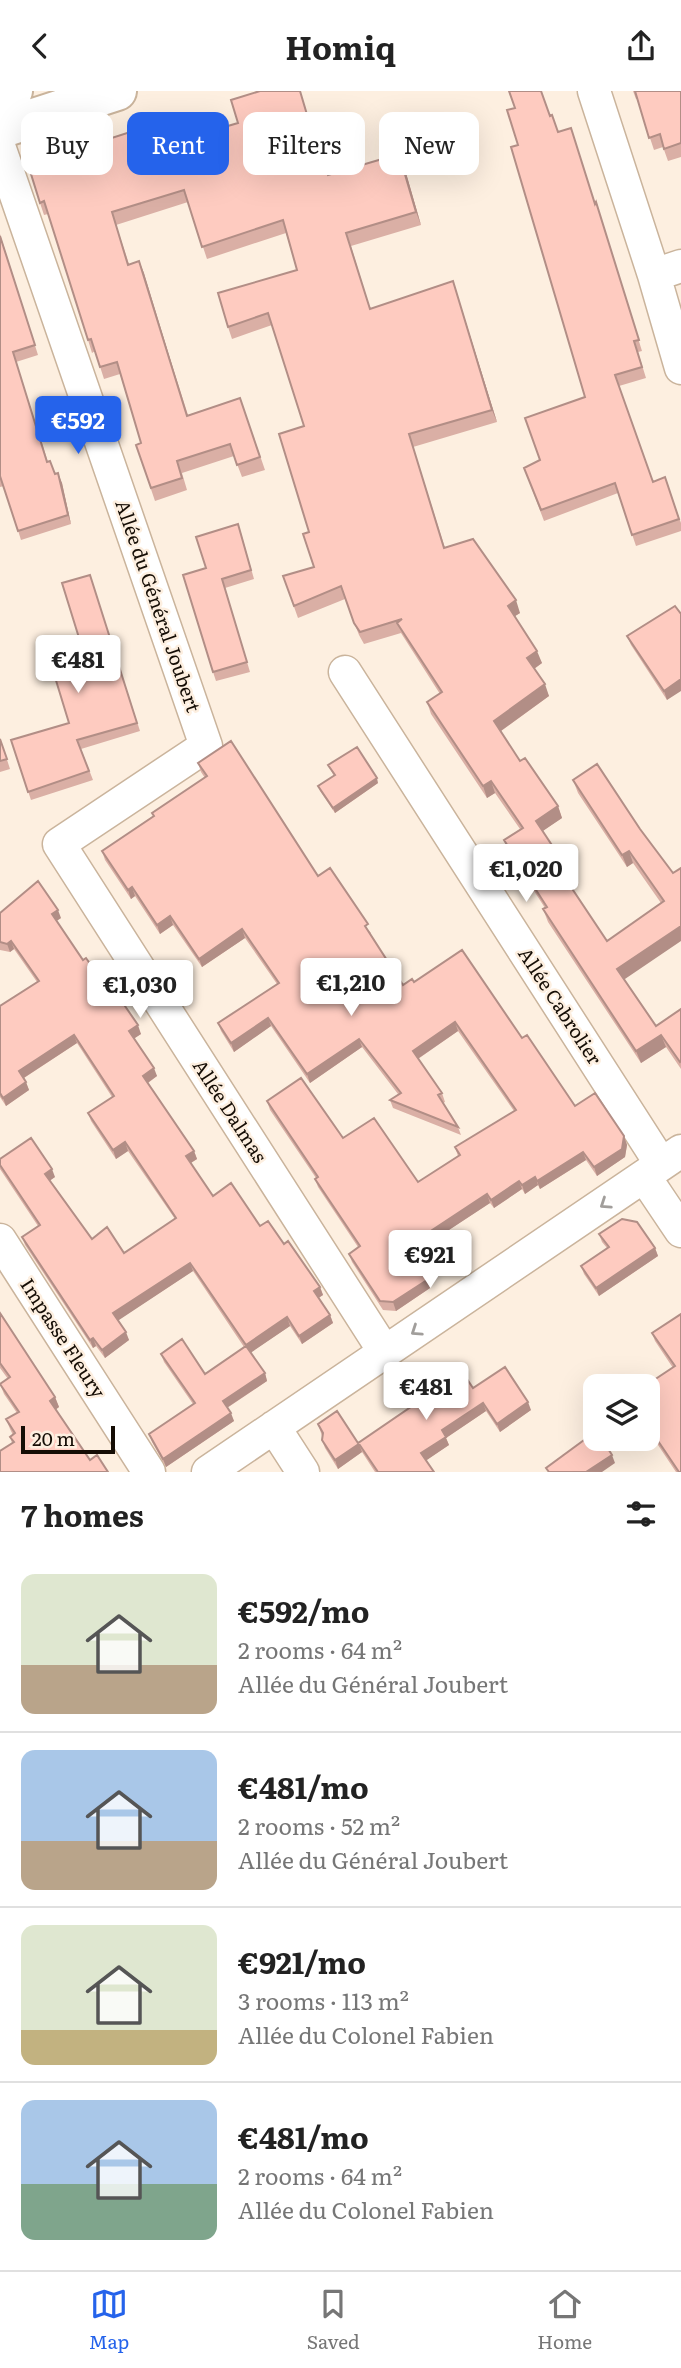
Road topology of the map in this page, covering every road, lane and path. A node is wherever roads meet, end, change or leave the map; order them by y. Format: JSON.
{"nodes":[{"id":1,"x":13,"y":91,"type":"edge"},
{"id":2,"x":117,"y":91,"type":"edge"},
{"id":3,"x":594,"y":91,"type":"edge"},
{"id":4,"x":0,"y":95,"type":"edge"},
{"id":5,"x":0,"y":129,"type":"edge"},
{"id":6,"x":0,"y":149,"type":"edge"},
{"id":7,"x":667,"y":270,"type":"edge"},
{"id":8,"x":681,"y":368,"type":"edge"},
{"id":9,"x":345,"y":671,"type":"dead end"},
{"id":10,"x":206,"y":746,"type":"joint"},
{"id":11,"x":662,"y":1164,"type":"edge"},
{"id":12,"x":681,"y":1231,"type":"edge"},
{"id":13,"x":0,"y":1240,"type":"edge"},
{"id":14,"x":384,"y":1351,"type":"junction"},
{"id":15,"x":274,"y":1427,"type":"junction"},
{"id":16,"x":149,"y":1472,"type":"edge"},
{"id":17,"x":208,"y":1472,"type":"edge"},
{"id":18,"x":303,"y":1472,"type":"edge"}],
"edges":[{"from":1,"to":4,"type":"main road"},
{"from":2,"to":5,"type":"main road"},
{"from":3,"to":7,"type":"street"},
{"from":6,"to":10,"type":"street","name":"Allée du Général Joubert"},
{"from":7,"to":8,"type":"street"},
{"from":9,"to":11,"type":"street","name":"Allée Cabrolier"},
{"from":10,"to":14,"type":"street","name":"Allée Dalmas"},
{"from":11,"to":12,"type":"street","name":"Allée Cabrolier"},
{"from":11,"to":14,"type":"street","one_way":true},
{"from":13,"to":16,"type":"street","name":"Impasse Fleury"},
{"from":14,"to":15,"type":"street"},
{"from":15,"to":17,"type":"street"},
{"from":15,"to":18,"type":"street"}]}
